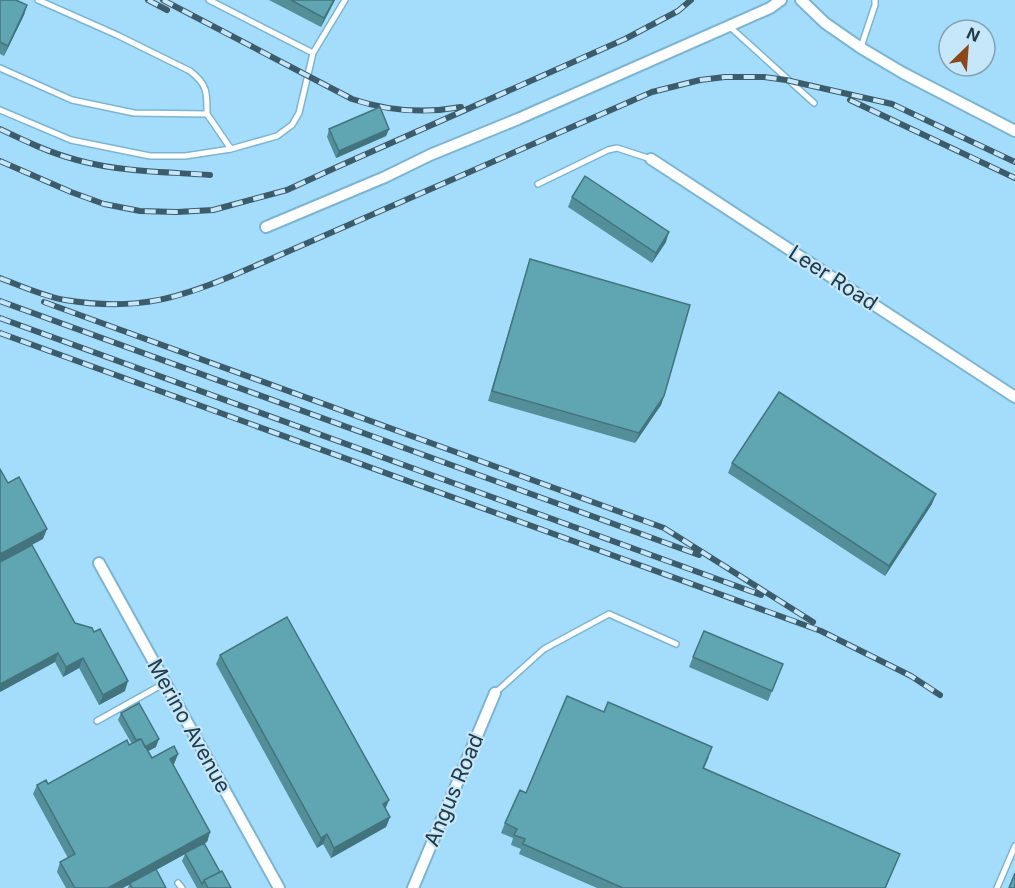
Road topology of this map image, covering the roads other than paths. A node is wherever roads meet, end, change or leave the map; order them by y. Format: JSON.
{"nodes":[{"id":1,"x":38,"y":0,"type":"edge"},
{"id":2,"x":209,"y":0,"type":"edge"},
{"id":3,"x":345,"y":0,"type":"edge"},
{"id":4,"x":782,"y":0,"type":"edge"},
{"id":5,"x":801,"y":0,"type":"edge"},
{"id":6,"x":875,"y":0,"type":"edge"},
{"id":7,"x":729,"y":26,"type":"junction"},
{"id":8,"x":861,"y":48,"type":"junction"},
{"id":9,"x":313,"y":53,"type":"junction"},
{"id":10,"x":0,"y":68,"type":"edge"},
{"id":11,"x":814,"y":104,"type":"dead end"},
{"id":12,"x":0,"y":110,"type":"edge"},
{"id":13,"x":207,"y":114,"type":"junction"},
{"id":14,"x":1015,"y":131,"type":"edge"},
{"id":15,"x":231,"y":149,"type":"junction"},
{"id":16,"x":651,"y":159,"type":"joint"},
{"id":17,"x":538,"y":184,"type":"dead end"},
{"id":18,"x":266,"y":227,"type":"dead end"},
{"id":19,"x":1015,"y":397,"type":"edge"},
{"id":20,"x":99,"y":563,"type":"dead end"},
{"id":21,"x":676,"y":644,"type":"dead end"},
{"id":22,"x":165,"y":683,"type":"junction"},
{"id":23,"x":495,"y":693,"type":"joint"},
{"id":24,"x":96,"y":721,"type":"dead end"},
{"id":25,"x":1015,"y":846,"type":"edge"},
{"id":26,"x":279,"y":888,"type":"edge"},
{"id":27,"x":413,"y":888,"type":"edge"},
{"id":28,"x":997,"y":888,"type":"edge"}],
"edges":[{"from":1,"to":13,"type":"lane"},
{"from":2,"to":9,"type":"lane"},
{"from":3,"to":9,"type":"lane"},
{"from":4,"to":7,"type":"street"},
{"from":5,"to":8,"type":"street"},
{"from":6,"to":8,"type":"lane"},
{"from":7,"to":11,"type":"lane"},
{"from":7,"to":18,"type":"street"},
{"from":8,"to":14,"type":"street"},
{"from":9,"to":15,"type":"lane"},
{"from":10,"to":13,"type":"lane"},
{"from":12,"to":15,"type":"lane"},
{"from":13,"to":15,"type":"lane"},
{"from":16,"to":17,"type":"lane"},
{"from":16,"to":19,"type":"street","name":"Leer Road"},
{"from":20,"to":22,"type":"street","name":"Merino Avenue"},
{"from":21,"to":23,"type":"lane"},
{"from":22,"to":24,"type":"lane"},
{"from":22,"to":26,"type":"street","name":"Merino Avenue"},
{"from":23,"to":27,"type":"street","name":"Angus Road"},
{"from":25,"to":28,"type":"lane"}]}
